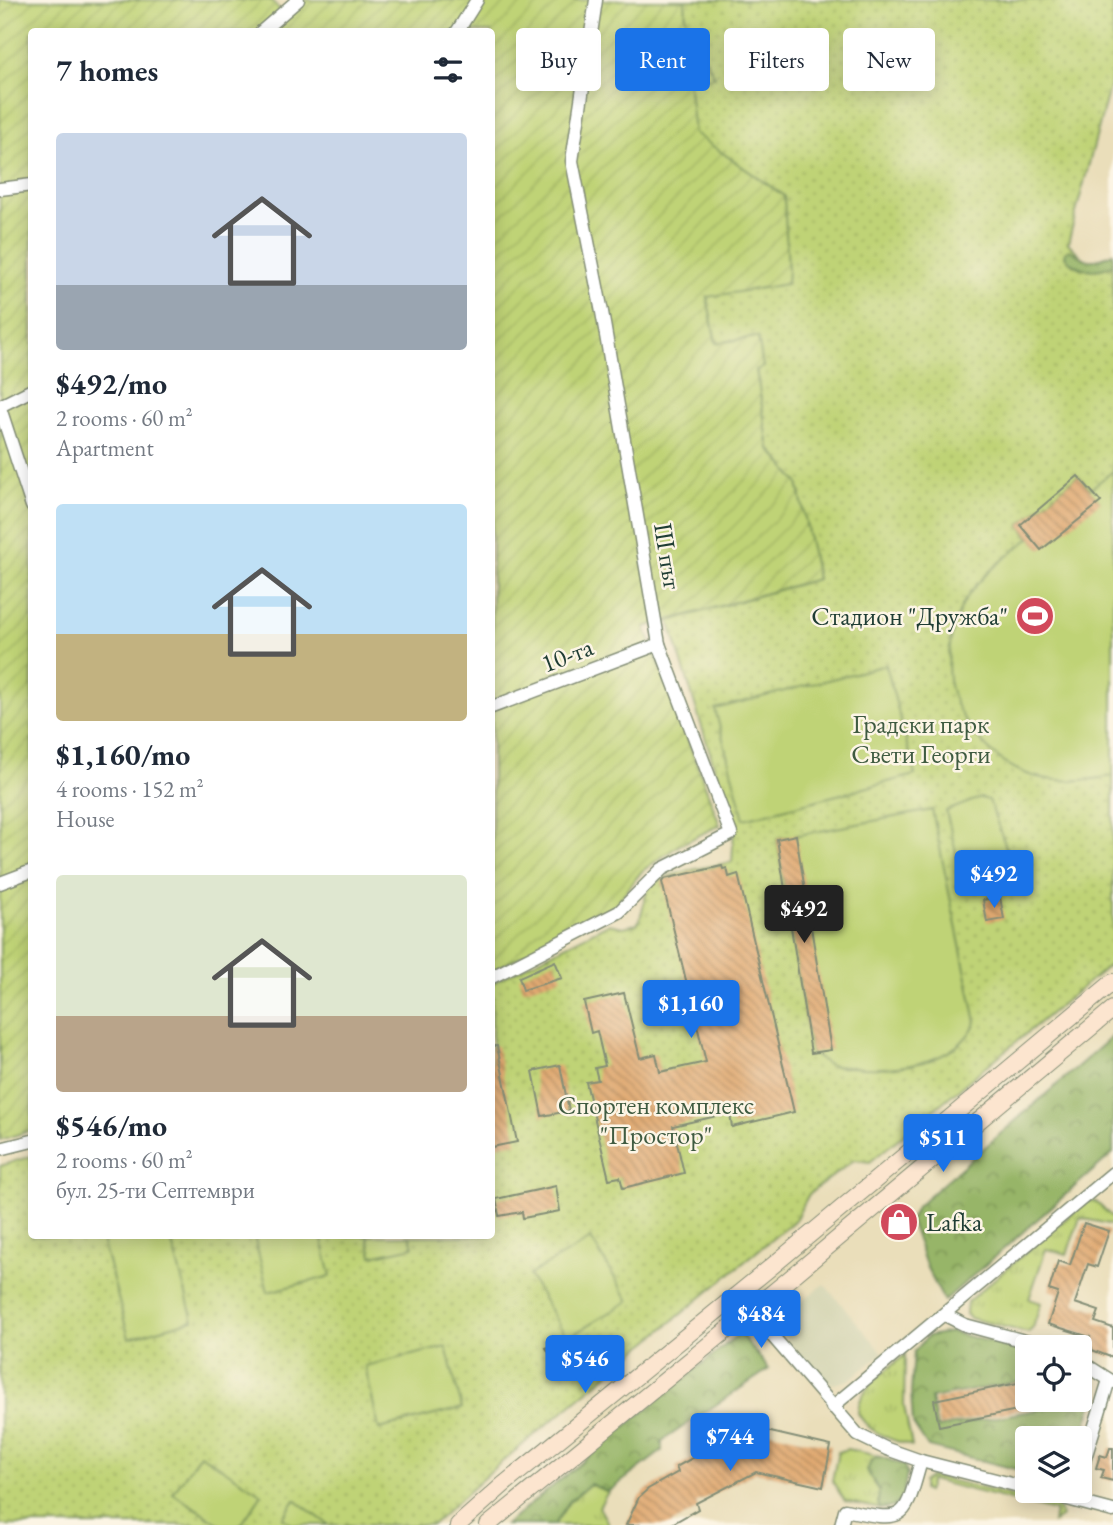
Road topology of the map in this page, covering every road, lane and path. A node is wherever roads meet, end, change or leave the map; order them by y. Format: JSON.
{"nodes":[{"id":1,"x":298,"y":0,"type":"edge"},
{"id":2,"x":477,"y":0,"type":"edge"},
{"id":3,"x":596,"y":0,"type":"edge"},
{"id":4,"x":266,"y":28,"type":"edge"},
{"id":5,"x":460,"y":28,"type":"edge"},
{"id":6,"x":28,"y":186,"type":"edge"},
{"id":7,"x":0,"y":189,"type":"edge"},
{"id":8,"x":28,"y":392,"type":"edge"},
{"id":9,"x":0,"y":407,"type":"edge"},
{"id":10,"x":28,"y":494,"type":"edge"},
{"id":11,"x":659,"y":644,"type":"junction"},
{"id":12,"x":495,"y":706,"type":"edge"},
{"id":13,"x":28,"y":872,"type":"edge"},
{"id":14,"x":0,"y":883,"type":"edge"},
{"id":15,"x":495,"y":974,"type":"edge"},
{"id":16,"x":1113,"y":982,"type":"edge"},
{"id":17,"x":1113,"y":1009,"type":"edge"},
{"id":18,"x":28,"y":1142,"type":"edge"},
{"id":19,"x":0,"y":1149,"type":"edge"},
{"id":20,"x":1113,"y":1173,"type":"edge"},
{"id":21,"x":737,"y":1295,"type":"junction"},
{"id":22,"x":750,"y":1311,"type":"junction"},
{"id":23,"x":945,"y":1315,"type":"junction"},
{"id":24,"x":1015,"y":1338,"type":"edge"},
{"id":25,"x":1092,"y":1369,"type":"edge"},
{"id":26,"x":1111,"y":1381,"type":"edge"},
{"id":27,"x":832,"y":1407,"type":"junction"},
{"id":28,"x":1092,"y":1438,"type":"edge"},
{"id":29,"x":921,"y":1461,"type":"junction"},
{"id":30,"x":1015,"y":1485,"type":"edge"},
{"id":31,"x":1092,"y":1503,"type":"edge"},
{"id":32,"x":1113,"y":1511,"type":"edge"},
{"id":33,"x":458,"y":1525,"type":"edge"},
{"id":34,"x":488,"y":1525,"type":"edge"},
{"id":35,"x":841,"y":1525,"type":"edge"}],
"edges":[{"from":1,"to":4,"type":"street"},
{"from":2,"to":5,"type":"street"},
{"from":3,"to":11,"type":"street","name":"ІІІ път"},
{"from":6,"to":7,"type":"street"},
{"from":8,"to":9,"type":"street"},
{"from":9,"to":10,"type":"street"},
{"from":11,"to":12,"type":"street","name":"10-та"},
{"from":11,"to":15,"type":"street","name":"ІІІ път"},
{"from":13,"to":14,"type":"street"},
{"from":16,"to":21,"type":"main road"},
{"from":17,"to":22,"type":"main road"},
{"from":18,"to":19,"type":"street"},
{"from":20,"to":23,"type":"street"},
{"from":21,"to":22,"type":"street"},
{"from":21,"to":33,"type":"main road"},
{"from":22,"to":27,"type":"street"},
{"from":22,"to":34,"type":"main road"},
{"from":23,"to":24,"type":"street"},
{"from":23,"to":27,"type":"street"},
{"from":25,"to":26,"type":"street"},
{"from":26,"to":28,"type":"street"},
{"from":27,"to":29,"type":"street"},
{"from":29,"to":30,"type":"street"},
{"from":29,"to":35,"type":"street"},
{"from":31,"to":32,"type":"street"}]}
